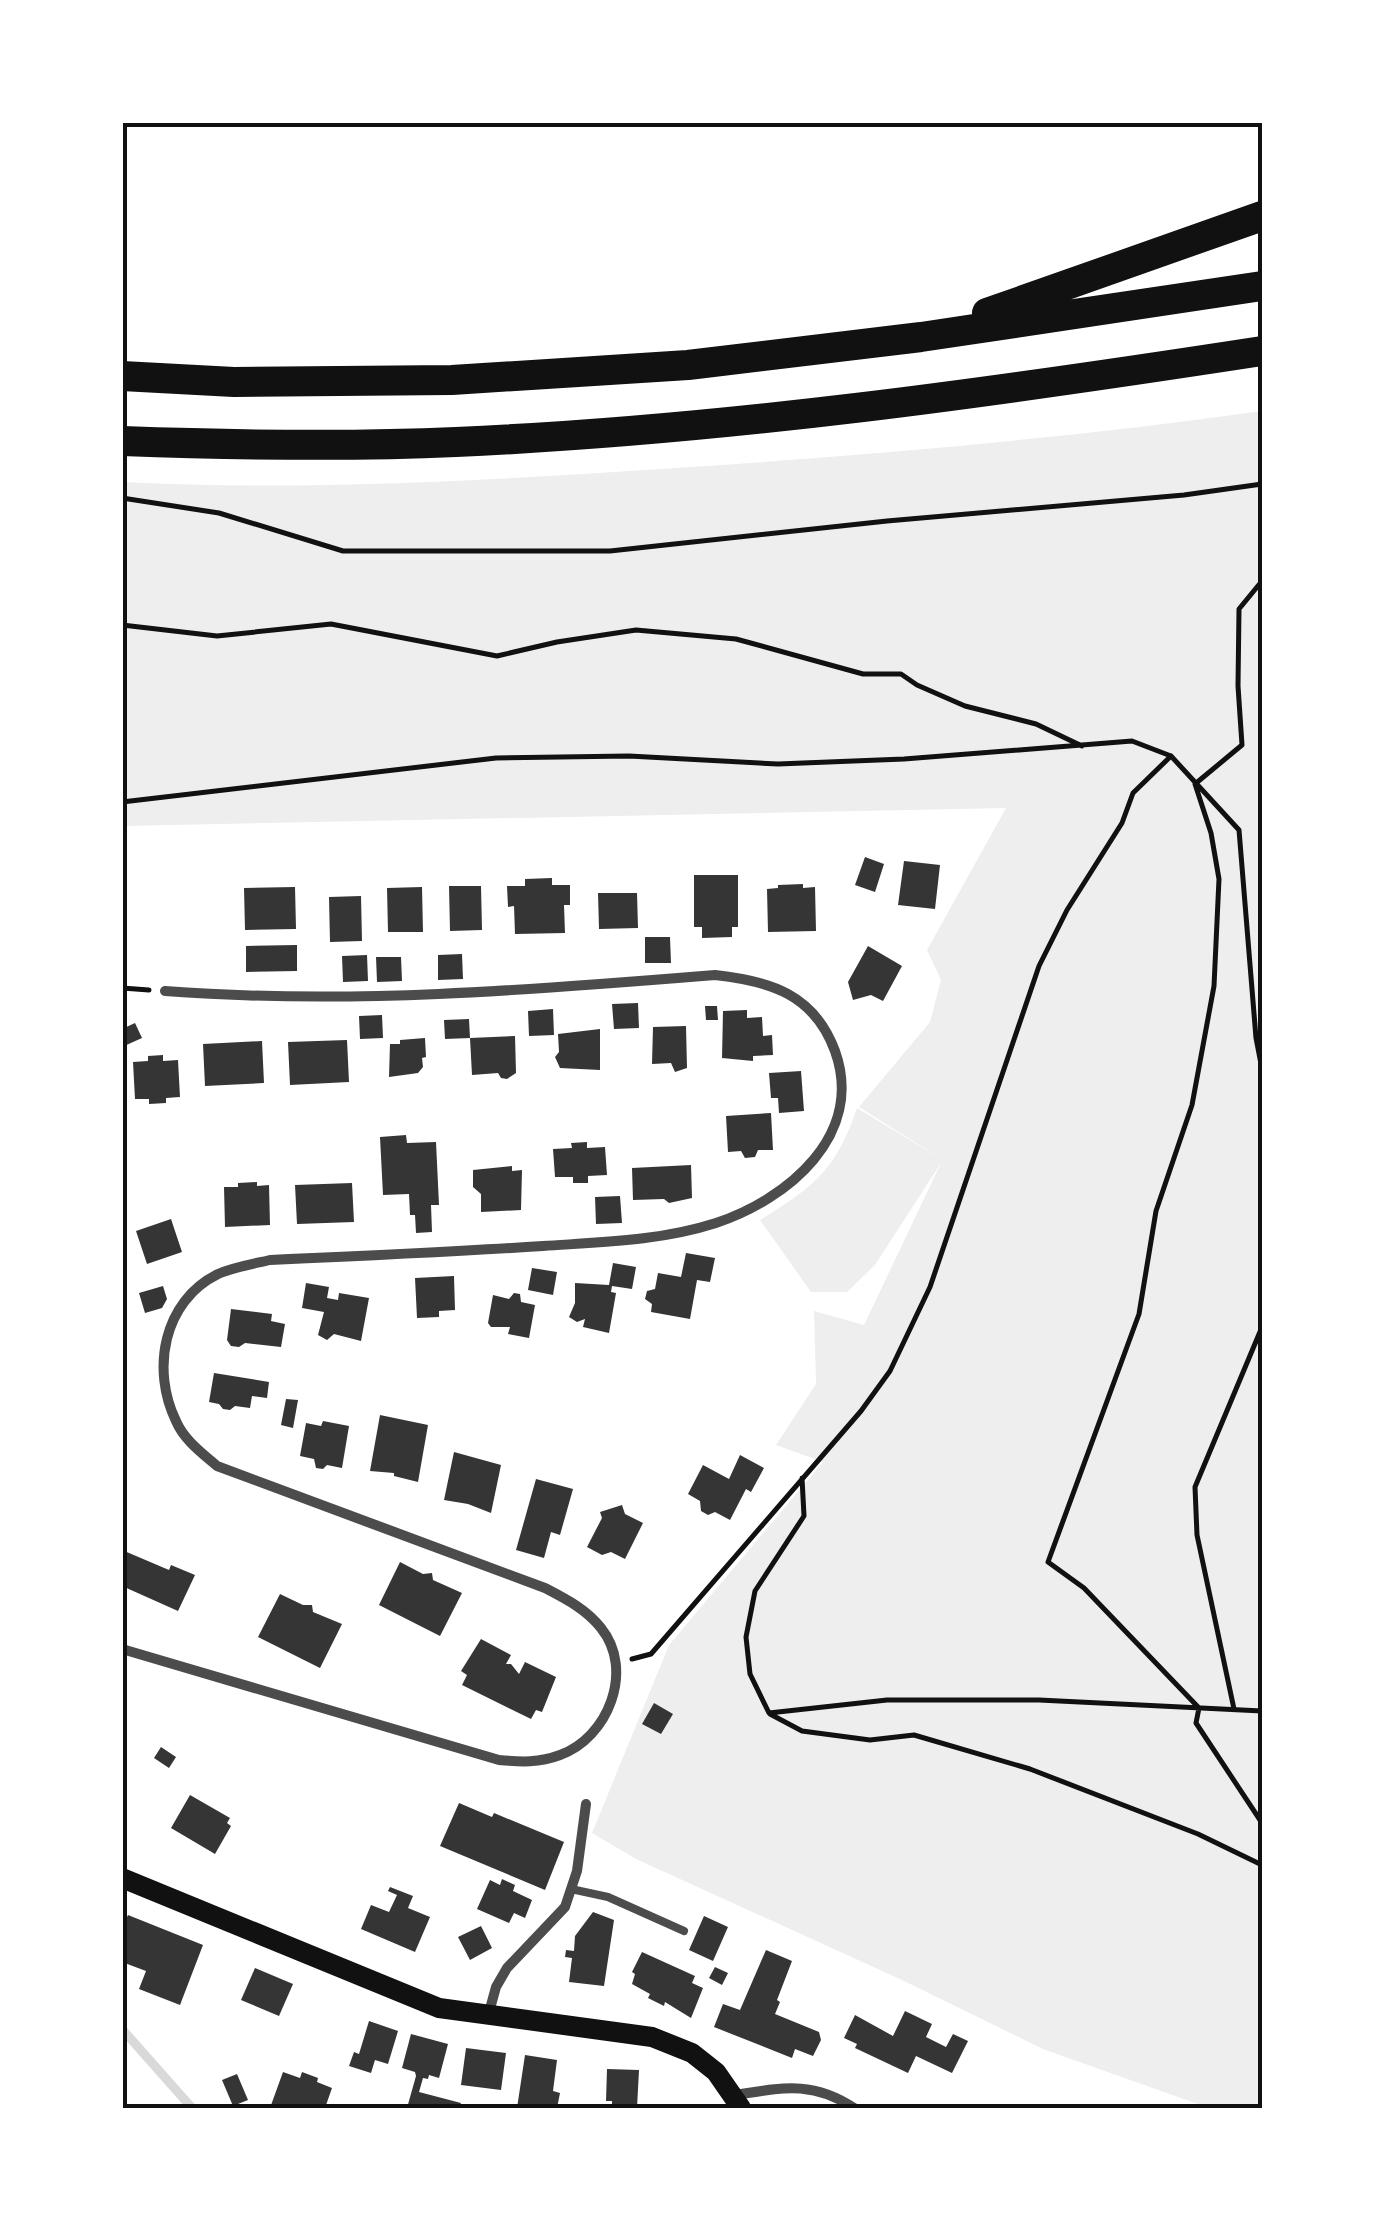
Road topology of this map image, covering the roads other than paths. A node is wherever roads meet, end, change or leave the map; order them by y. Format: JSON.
{"nodes":[{"id":1,"x":1262,"y":216,"type":"edge"},
{"id":2,"x":1262,"y":286,"type":"edge"},
{"id":3,"x":920,"y":337,"type":"junction"},
{"id":4,"x":1262,"y":351,"type":"edge"},
{"id":5,"x":122,"y":376,"type":"edge"},
{"id":6,"x":122,"y":440,"type":"edge"},
{"id":7,"x":165,"y":992,"type":"dead end"},
{"id":8,"x":122,"y":1649,"type":"edge"},
{"id":9,"x":586,"y":1804,"type":"dead end"},
{"id":10,"x":122,"y":1878,"type":"edge"},
{"id":11,"x":571,"y":1889,"type":"junction"},
{"id":12,"x":684,"y":1931,"type":"dead end"},
{"id":13,"x":488,"y":2018,"type":"junction"},
{"id":14,"x":738,"y":2102,"type":"edge"},
{"id":15,"x":854,"y":2108,"type":"edge"}],
"edges":[{"from":1,"to":3,"type":"highway"},
{"from":2,"to":3,"type":"highway"},
{"from":3,"to":5,"type":"highway"},
{"from":4,"to":6,"type":"highway"},
{"from":7,"to":8,"type":"street"},
{"from":9,"to":11,"type":"street"},
{"from":10,"to":13,"type":"main road"},
{"from":11,"to":12,"type":"lane"},
{"from":11,"to":13,"type":"street"},
{"from":13,"to":14,"type":"main road"},
{"from":14,"to":15,"type":"street"}]}
